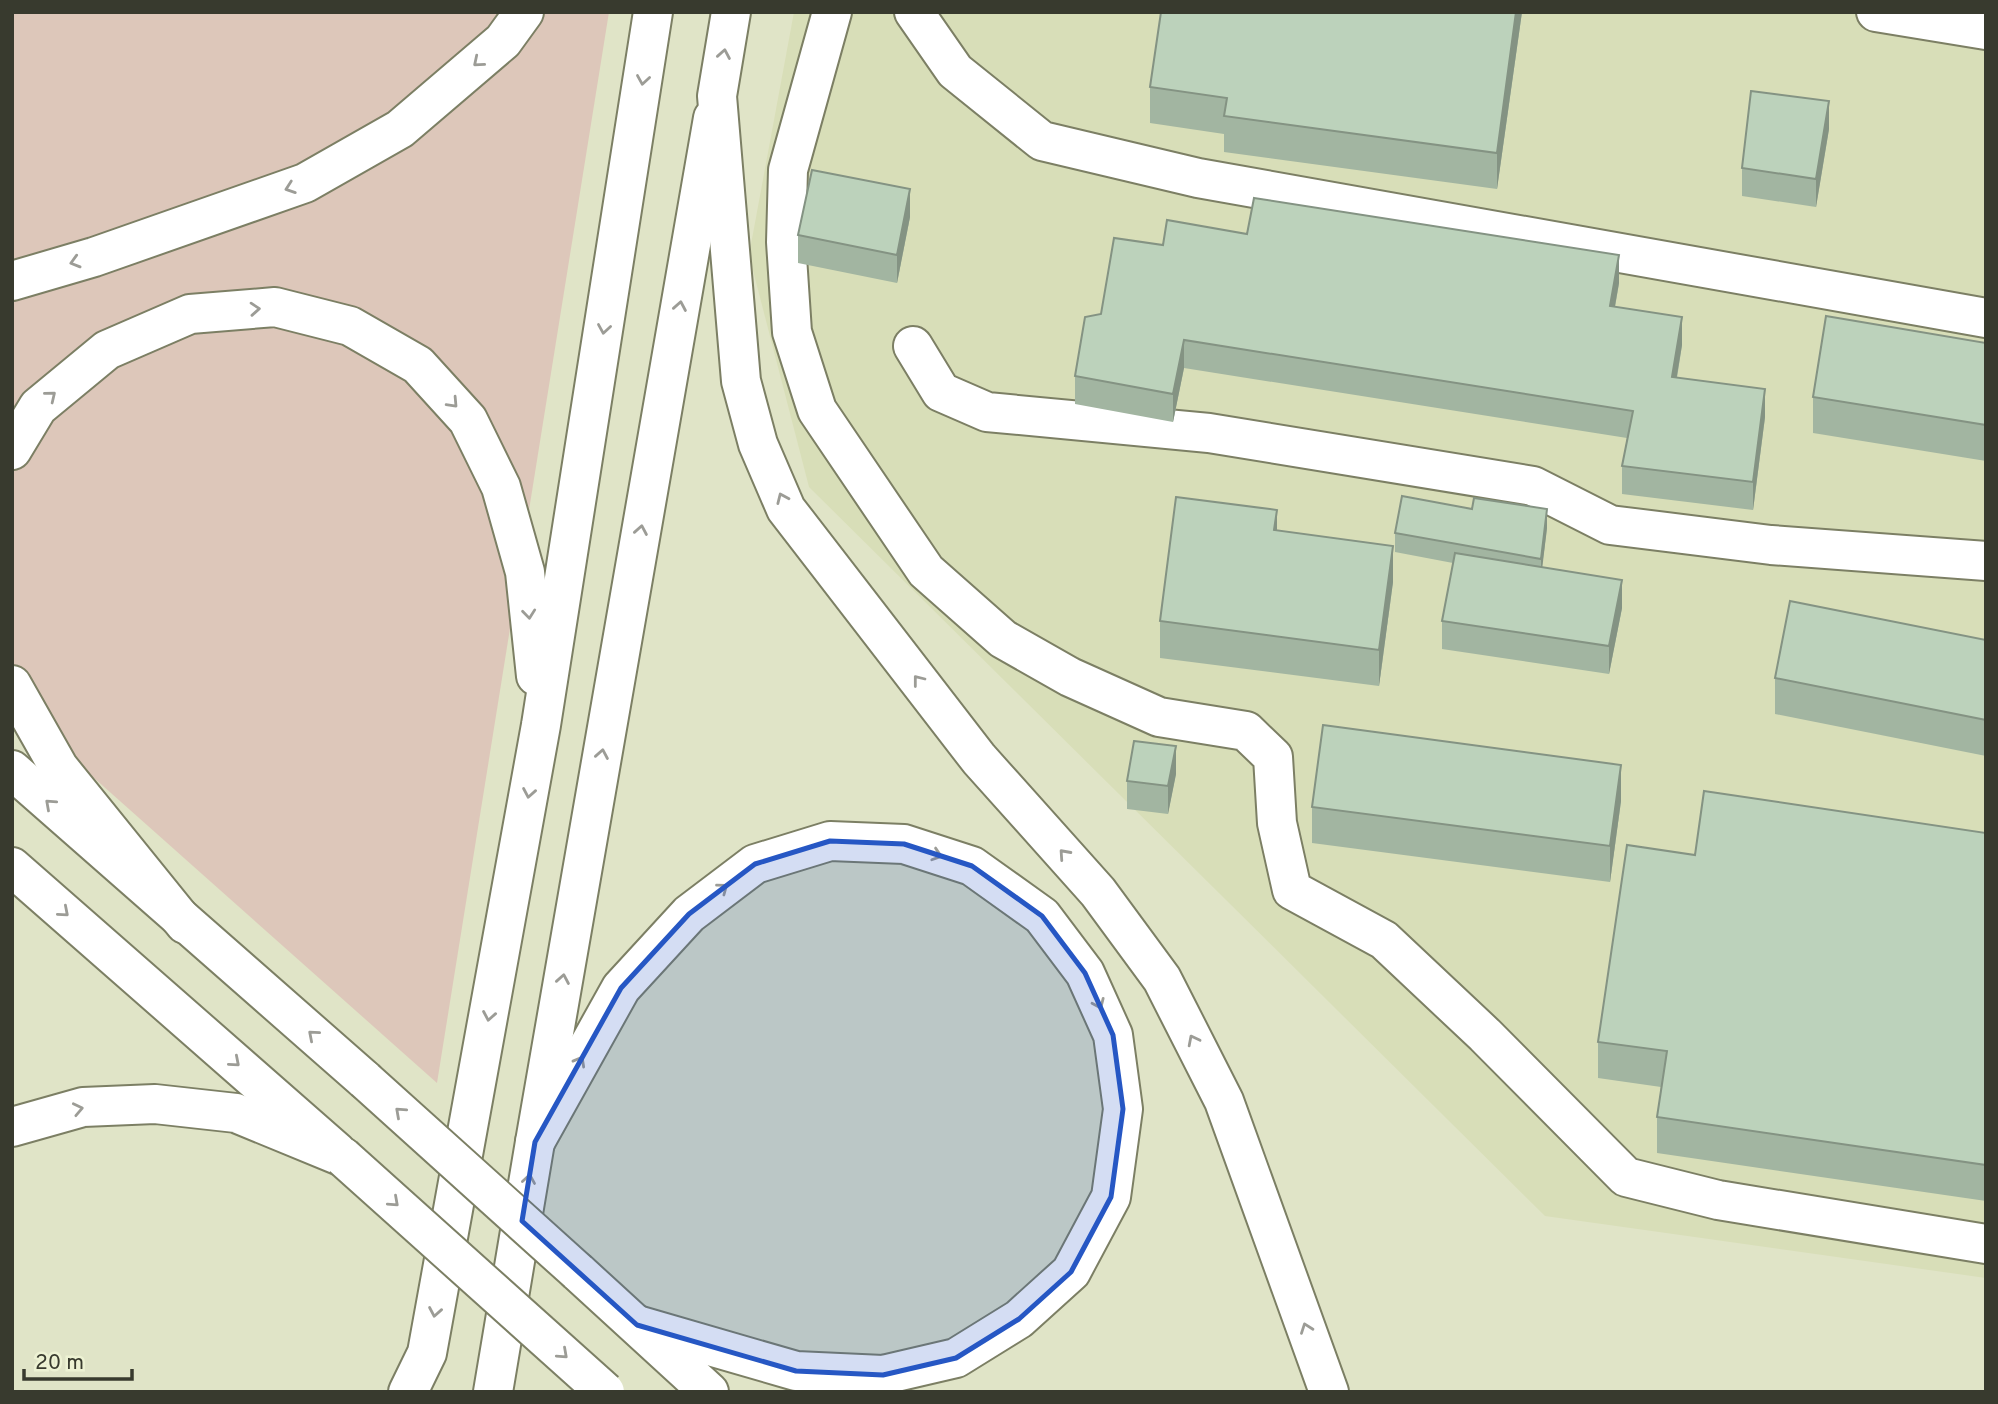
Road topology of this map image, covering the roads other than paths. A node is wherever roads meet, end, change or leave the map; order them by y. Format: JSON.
{"nodes":[{"id":1,"x":524,"y":12,"type":"edge"},
{"id":2,"x":653,"y":12,"type":"edge"},
{"id":3,"x":731,"y":12,"type":"edge"},
{"id":4,"x":832,"y":12,"type":"edge"},
{"id":5,"x":914,"y":12,"type":"edge"},
{"id":6,"x":1876,"y":12,"type":"edge"},
{"id":7,"x":1986,"y":30,"type":"edge"},
{"id":8,"x":717,"y":96,"type":"junction"},
{"id":9,"x":12,"y":281,"type":"edge"},
{"id":10,"x":1986,"y":318,"type":"edge"},
{"id":11,"x":913,"y":346,"type":"dead end"},
{"id":12,"x":12,"y":450,"type":"edge"},
{"id":13,"x":1986,"y":561,"type":"edge"},
{"id":14,"x":12,"y":685,"type":"edge"},
{"id":15,"x":541,"y":725,"type":"junction"},
{"id":16,"x":12,"y":770,"type":"edge"},
{"id":17,"x":12,"y":867,"type":"edge"},
{"id":18,"x":185,"y":924,"type":"junction"},
{"id":19,"x":12,"y":1127,"type":"edge"},
{"id":20,"x":535,"y":1142,"type":"junction"},
{"id":21,"x":343,"y":1157,"type":"junction"},
{"id":22,"x":1986,"y":1244,"type":"edge"},
{"id":23,"x":637,"y":1325,"type":"junction"},
{"id":24,"x":427,"y":1353,"type":"junction"},
{"id":25,"x":408,"y":1392,"type":"edge"},
{"id":26,"x":421,"y":1392,"type":"edge"},
{"id":27,"x":494,"y":1392,"type":"edge"},
{"id":28,"x":605,"y":1392,"type":"edge"},
{"id":29,"x":709,"y":1392,"type":"edge"},
{"id":30,"x":1329,"y":1392,"type":"edge"}],
"edges":[{"from":1,"to":9,"type":"main road","one_way":true},
{"from":2,"to":15,"type":"main road","one_way":true},
{"from":8,"to":3,"type":"main road","one_way":true},
{"from":4,"to":22,"type":"main road"},
{"from":5,"to":10,"type":"main road"},
{"from":6,"to":7,"type":"main road"},
{"from":20,"to":8,"type":"main road","one_way":true},
{"from":30,"to":8,"type":"main road","one_way":true},
{"from":11,"to":13,"type":"main road"},
{"from":12,"to":15,"type":"main road","one_way":true},
{"from":14,"to":18,"type":"main road"},
{"from":15,"to":24,"type":"main road","one_way":true},
{"from":18,"to":16,"type":"main road","one_way":true},
{"from":17,"to":21,"type":"main road","one_way":true},
{"from":23,"to":18,"type":"main road","one_way":true,"bridge":true},
{"from":19,"to":21,"type":"main road","one_way":true},
{"from":20,"to":23,"type":"main road","one_way":true},
{"from":27,"to":20,"type":"main road","one_way":true},
{"from":21,"to":28,"type":"main road","one_way":true,"bridge":true},
{"from":23,"to":29,"type":"main road"},
{"from":24,"to":25,"type":"main road"},
{"from":24,"to":26,"type":"main road"}]}
